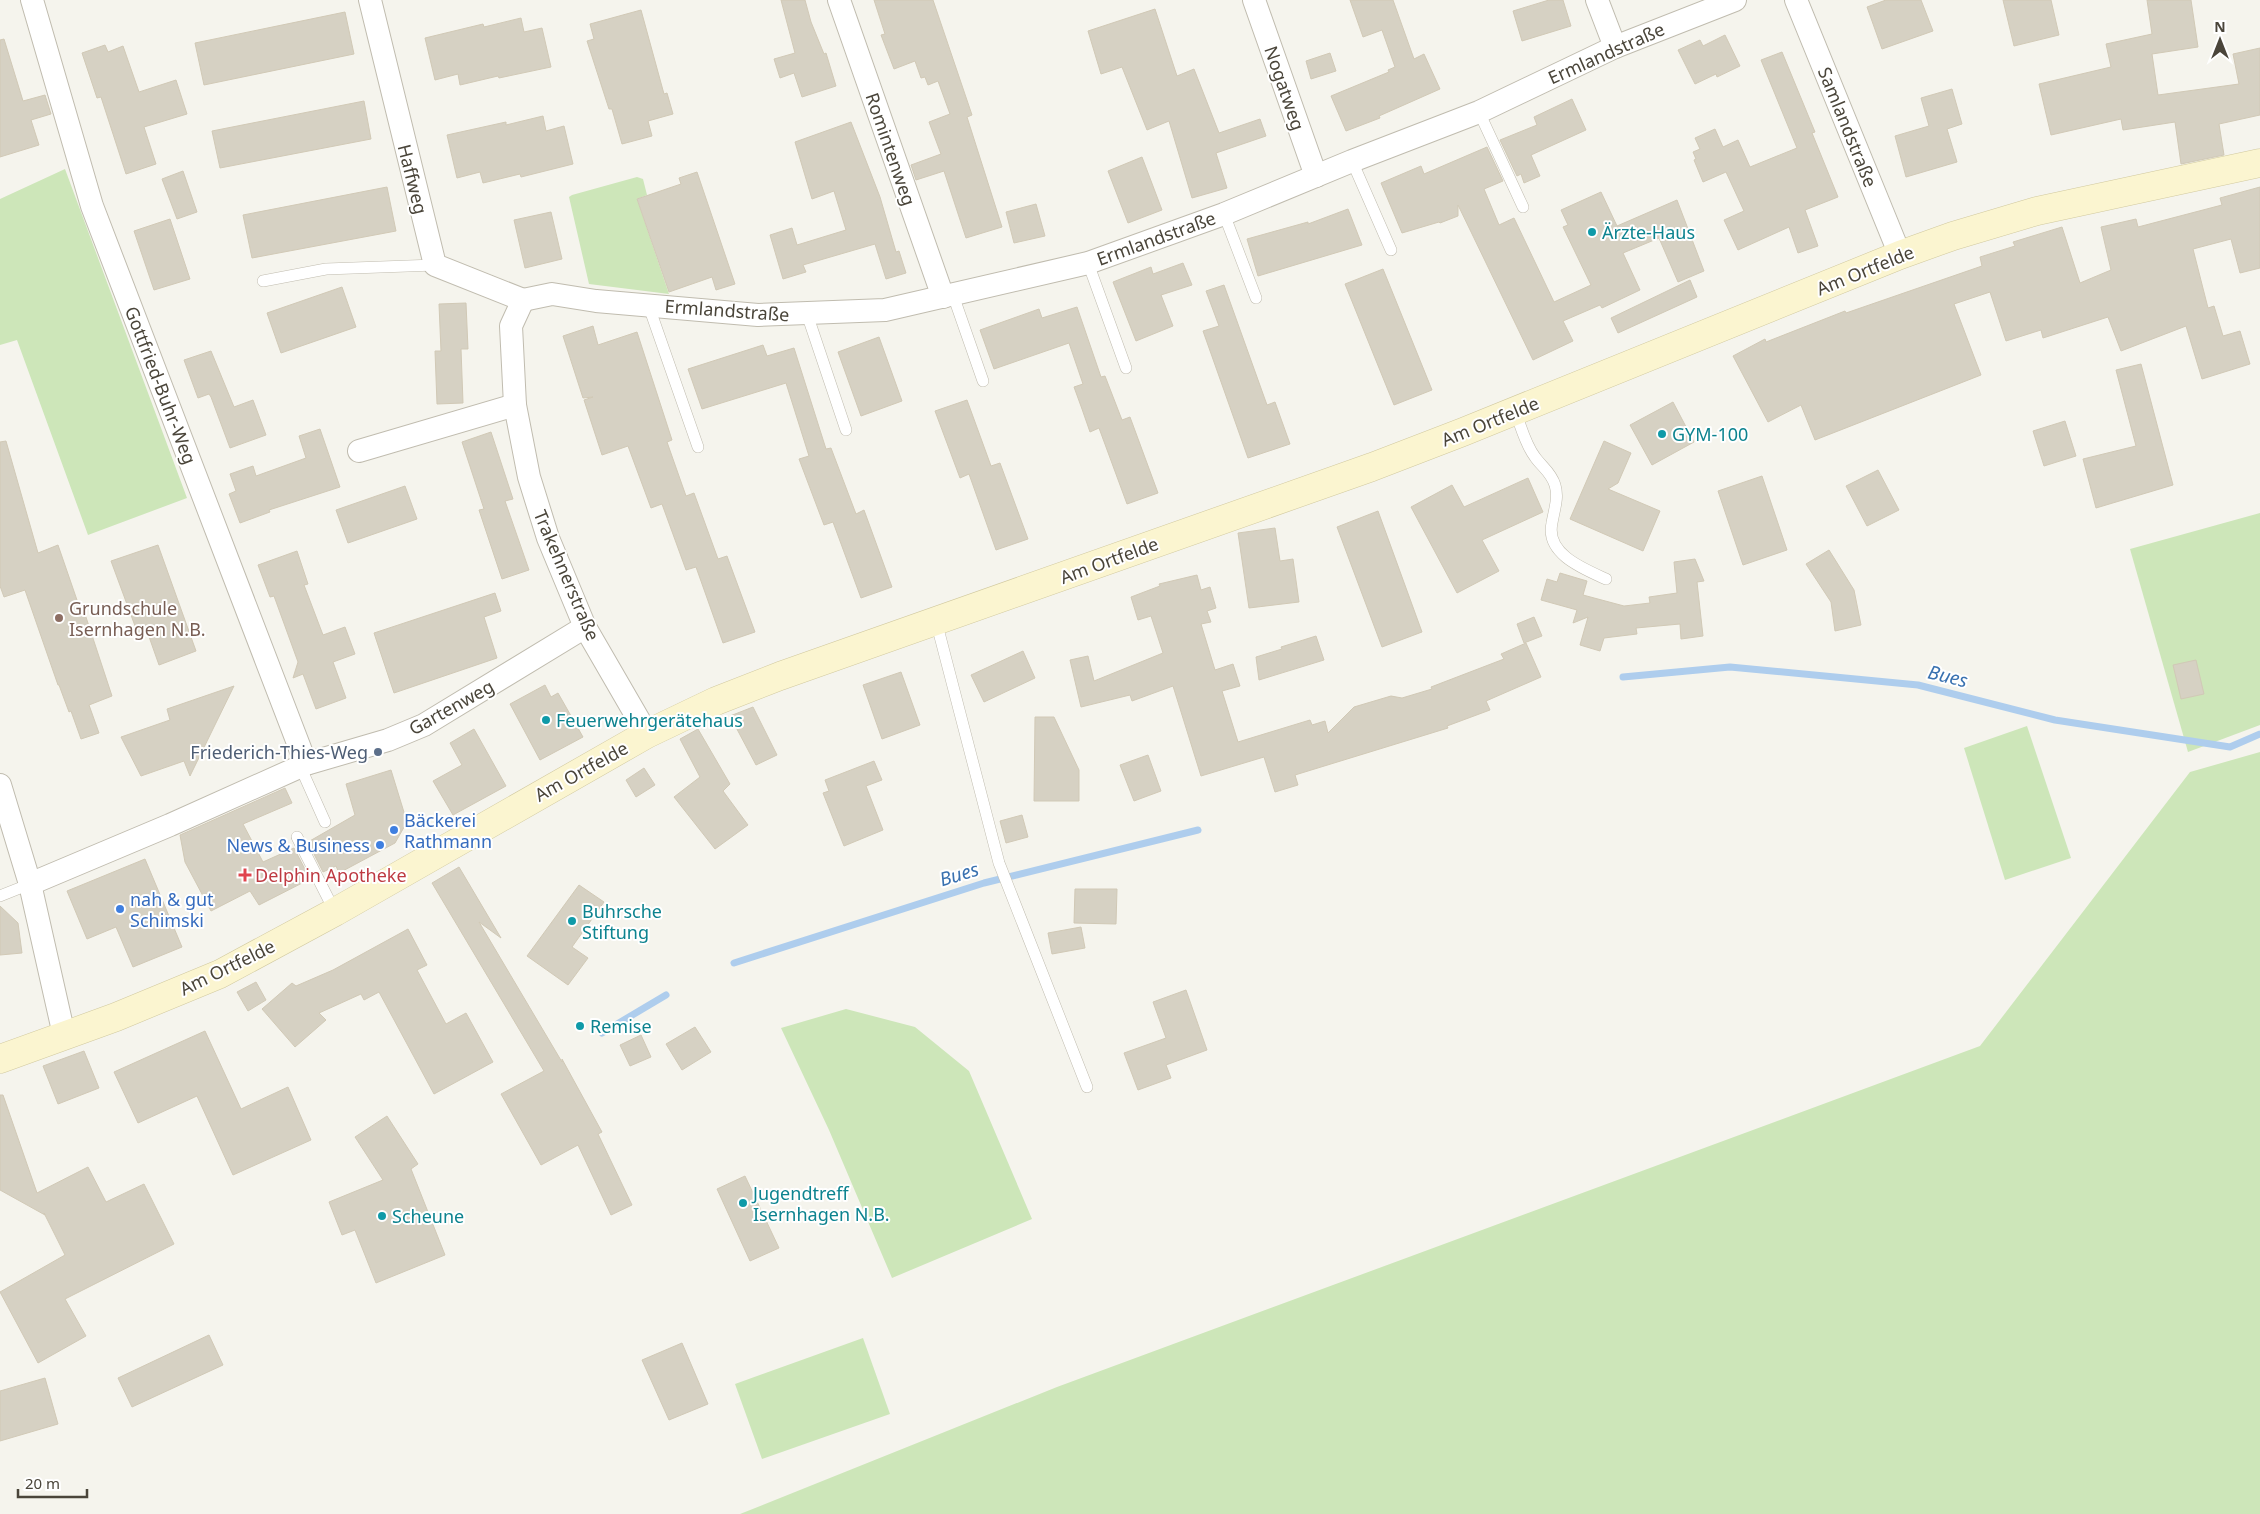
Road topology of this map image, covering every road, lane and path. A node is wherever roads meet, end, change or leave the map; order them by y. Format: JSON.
{"nodes":[{"id":1,"x":32,"y":0,"type":"edge"},
{"id":2,"x":370,"y":0,"type":"edge"},
{"id":3,"x":839,"y":0,"type":"edge"},
{"id":4,"x":1254,"y":0,"type":"edge"},
{"id":5,"x":1597,"y":0,"type":"edge"},
{"id":6,"x":1736,"y":0,"type":"edge"},
{"id":7,"x":1796,"y":0,"type":"edge"},
{"id":8,"x":1615,"y":47,"type":"junction"},
{"id":9,"x":1479,"y":112,"type":"junction"},
{"id":10,"x":1352,"y":161,"type":"junction"},
{"id":11,"x":2260,"y":163,"type":"edge"},
{"id":12,"x":1316,"y":176,"type":"junction"},
{"id":13,"x":1523,"y":207,"type":"dead end"},
{"id":14,"x":1224,"y":214,"type":"junction"},
{"id":15,"x":1391,"y":250,"type":"dead end"},
{"id":16,"x":1900,"y":255,"type":"junction"},
{"id":17,"x":1088,"y":263,"type":"junction"},
{"id":18,"x":435,"y":265,"type":"junction"},
{"id":19,"x":263,"y":280,"type":"dead end"},
{"id":20,"x":948,"y":296,"type":"junction"},
{"id":21,"x":1256,"y":298,"type":"dead end"},
{"id":22,"x":523,"y":300,"type":"junction"},
{"id":23,"x":648,"y":304,"type":"junction"},
{"id":24,"x":807,"y":314,"type":"junction"},
{"id":25,"x":1126,"y":368,"type":"dead end"},
{"id":26,"x":983,"y":381,"type":"dead end"},
{"id":27,"x":514,"y":405,"type":"junction"},
{"id":28,"x":1515,"y":411,"type":"junction"},
{"id":29,"x":846,"y":430,"type":"dead end"},
{"id":30,"x":698,"y":447,"type":"dead end"},
{"id":31,"x":359,"y":451,"type":"dead end"},
{"id":32,"x":1606,"y":579,"type":"dead end"},
{"id":33,"x":936,"y":621,"type":"junction"},
{"id":34,"x":585,"y":627,"type":"junction"},
{"id":35,"x":647,"y":734,"type":"junction"},
{"id":36,"x":303,"y":765,"type":"junction"},
{"id":37,"x":0,"y":785,"type":"edge"},
{"id":38,"x":325,"y":822,"type":"dead end"},
{"id":39,"x":297,"y":837,"type":"dead end"},
{"id":40,"x":30,"y":884,"type":"junction"},
{"id":41,"x":0,"y":896,"type":"edge"},
{"id":42,"x":335,"y":912,"type":"junction"},
{"id":43,"x":64,"y":1035,"type":"junction"},
{"id":44,"x":0,"y":1059,"type":"edge"},
{"id":45,"x":1087,"y":1088,"type":"dead end"}],
"edges":[{"from":1,"to":36,"type":"street","name":"Gottfried-Buhr-Weg"},
{"from":2,"to":18,"type":"street","name":"Haffweg"},
{"from":3,"to":20,"type":"street","name":"Romintenweg"},
{"from":4,"to":12,"type":"street","name":"Nogatweg"},
{"from":5,"to":8,"type":"street"},
{"from":6,"to":8,"type":"street","name":"Ermlandstraße"},
{"from":7,"to":16,"type":"street","name":"Samlandstraße"},
{"from":8,"to":9,"type":"street","name":"Ermlandstraße"},
{"from":9,"to":10,"type":"street","name":"Ermlandstraße"},
{"from":9,"to":13,"type":"lane"},
{"from":10,"to":12,"type":"street","name":"Ermlandstraße"},
{"from":10,"to":15,"type":"lane"},
{"from":11,"to":16,"type":"main road","name":"Am Ortfelde"},
{"from":12,"to":14,"type":"street","name":"Ermlandstraße"},
{"from":14,"to":17,"type":"street","name":"Ermlandstraße"},
{"from":14,"to":21,"type":"lane","name":"Ermlandstraße"},
{"from":16,"to":28,"type":"main road","name":"Am Ortfelde"},
{"from":17,"to":20,"type":"street","name":"Ermlandstraße"},
{"from":17,"to":25,"type":"lane","name":"Ermlandstraße"},
{"from":18,"to":19,"type":"lane"},
{"from":18,"to":22,"type":"street"},
{"from":20,"to":24,"type":"street","name":"Ermlandstraße"},
{"from":20,"to":26,"type":"lane"},
{"from":22,"to":23,"type":"street","name":"Ermlandstraße"},
{"from":22,"to":27,"type":"street","name":"Trakehnerstraße"},
{"from":23,"to":24,"type":"street","name":"Ermlandstraße"},
{"from":23,"to":30,"type":"lane","name":"Ermlandstraße"},
{"from":24,"to":29,"type":"lane","name":"Ermlandstraße"},
{"from":27,"to":31,"type":"street"},
{"from":27,"to":34,"type":"street","name":"Trakehnerstraße"},
{"from":28,"to":32,"type":"lane"},
{"from":28,"to":33,"type":"main road","name":"Am Ortfelde"},
{"from":33,"to":35,"type":"main road","name":"Am Ortfelde"},
{"from":33,"to":45,"type":"lane"},
{"from":34,"to":35,"type":"street","name":"Trakehnerstraße"},
{"from":34,"to":36,"type":"street","name":"Gartenweg"},
{"from":35,"to":42,"type":"main road","name":"Am Ortfelde"},
{"from":36,"to":38,"type":"lane"},
{"from":36,"to":40,"type":"street","name":"Gartenweg"},
{"from":37,"to":40,"type":"street"},
{"from":39,"to":42,"type":"lane"},
{"from":40,"to":41,"type":"lane"},
{"from":40,"to":43,"type":"street"},
{"from":42,"to":43,"type":"main road","name":"Am Ortfelde"},
{"from":43,"to":44,"type":"main road","name":"Am Ortfelde"}]}
